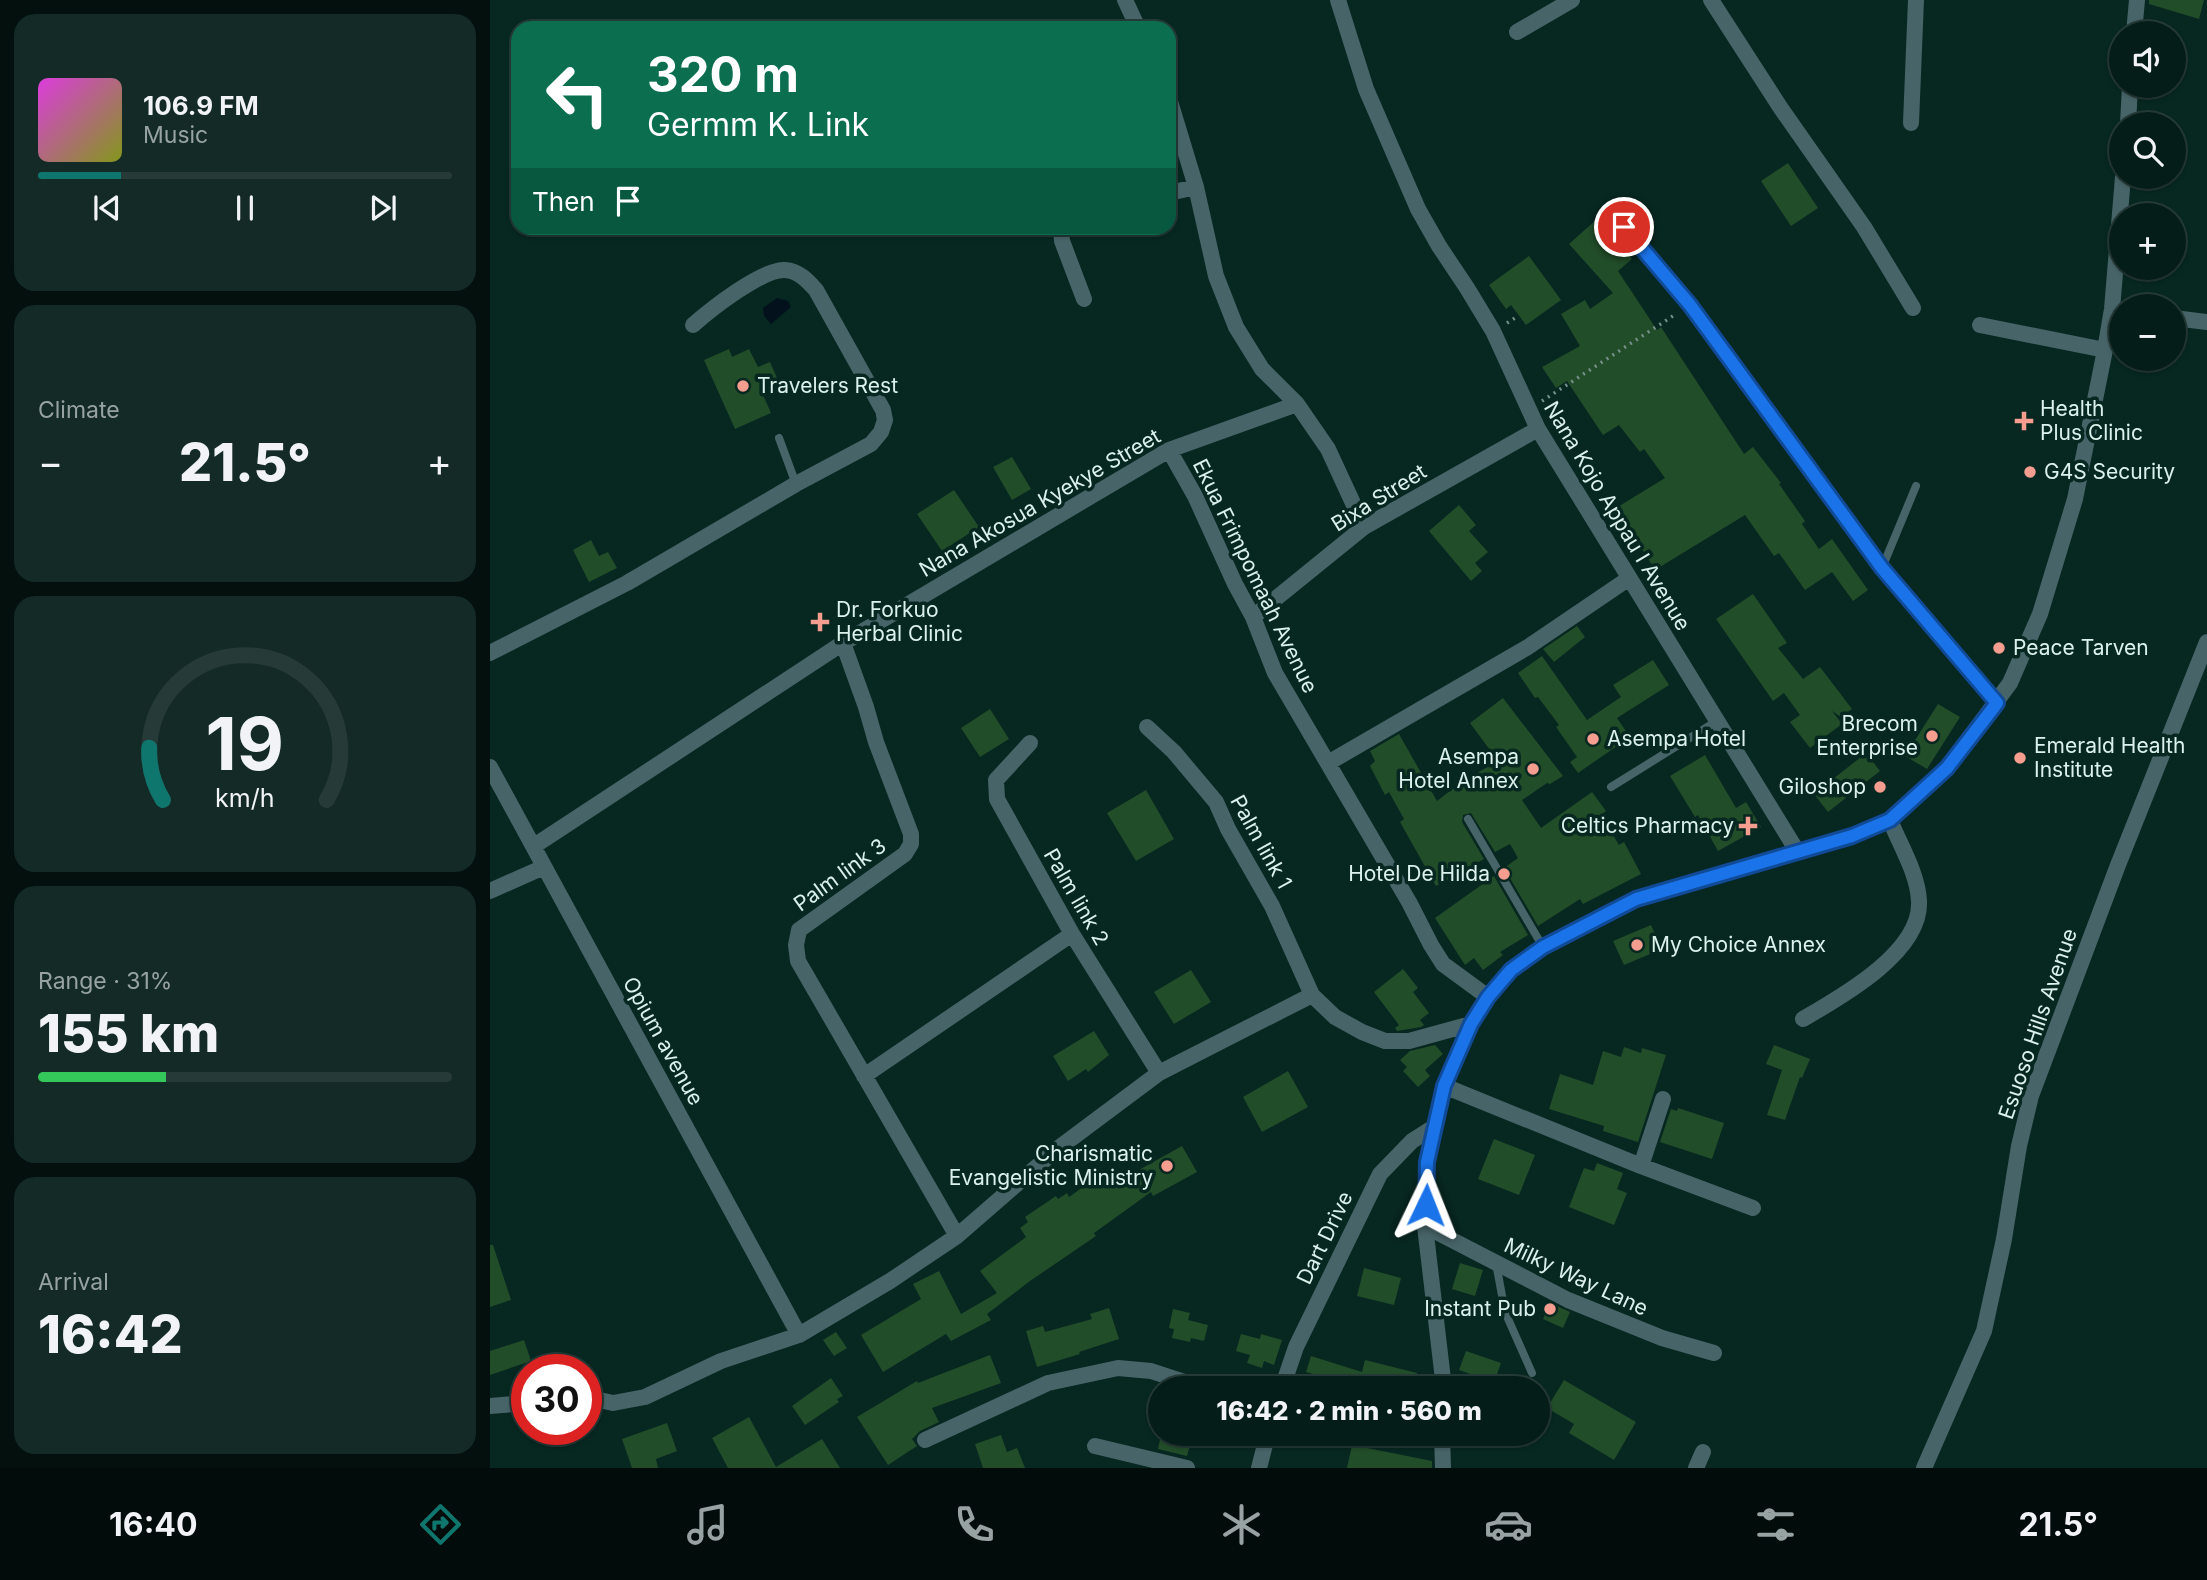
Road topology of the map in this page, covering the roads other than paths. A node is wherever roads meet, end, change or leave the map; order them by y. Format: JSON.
{"nodes":[{"id":1,"x":1125,"y":0,"type":"edge"},
{"id":2,"x":1338,"y":0,"type":"edge"},
{"id":3,"x":1572,"y":0,"type":"edge"},
{"id":4,"x":1711,"y":0,"type":"edge"},
{"id":5,"x":1916,"y":0,"type":"edge"},
{"id":6,"x":2137,"y":0,"type":"edge"},
{"id":7,"x":1135,"y":21,"type":"edge"},
{"id":8,"x":2135,"y":21,"type":"edge"},
{"id":9,"x":1517,"y":32,"type":"dead end"},
{"id":10,"x":1176,"y":121,"type":"edge"},
{"id":11,"x":1911,"y":122,"type":"dead end"},
{"id":12,"x":1196,"y":187,"type":"junction"},
{"id":13,"x":2122,"y":189,"type":"edge"},
{"id":14,"x":1176,"y":191,"type":"edge"},
{"id":15,"x":1624,"y":227,"type":"dead end"},
{"id":16,"x":1062,"y":235,"type":"edge"},
{"id":17,"x":2117,"y":294,"type":"edge"},
{"id":18,"x":1084,"y":299,"type":"dead end"},
{"id":19,"x":1913,"y":308,"type":"dead end"},
{"id":20,"x":2186,"y":319,"type":"edge"},
{"id":21,"x":2207,"y":322,"type":"edge"},
{"id":22,"x":693,"y":325,"type":"dead end"},
{"id":23,"x":1980,"y":325,"type":"dead end"},
{"id":24,"x":2109,"y":335,"type":"edge"},
{"id":25,"x":2105,"y":350,"type":"junction"},
{"id":26,"x":1297,"y":404,"type":"junction"},
{"id":27,"x":1538,"y":429,"type":"junction"},
{"id":28,"x":779,"y":438,"type":"dead end"},
{"id":29,"x":1169,"y":450,"type":"junction"},
{"id":30,"x":796,"y":484,"type":"junction"},
{"id":31,"x":1916,"y":486,"type":"dead end"},
{"id":32,"x":1364,"y":527,"type":"junction"},
{"id":33,"x":1882,"y":568,"type":"junction"},
{"id":34,"x":1628,"y":579,"type":"junction"},
{"id":35,"x":1254,"y":617,"type":"junction"},
{"id":36,"x":2207,"y":642,"type":"edge"},
{"id":37,"x":844,"y":643,"type":"junction"},
{"id":38,"x":490,"y":653,"type":"edge"},
{"id":39,"x":1997,"y":703,"type":"junction"},
{"id":40,"x":1717,"y":721,"type":"junction"},
{"id":41,"x":1147,"y":727,"type":"dead end"},
{"id":42,"x":1030,"y":743,"type":"dead end"},
{"id":43,"x":1328,"y":763,"type":"junction"},
{"id":44,"x":490,"y":766,"type":"edge"},
{"id":45,"x":1611,"y":787,"type":"dead end"},
{"id":46,"x":1468,"y":819,"type":"dead end"},
{"id":47,"x":1890,"y":820,"type":"junction"},
{"id":48,"x":534,"y":846,"type":"junction"},
{"id":49,"x":1797,"y":851,"type":"junction"},
{"id":50,"x":544,"y":867,"type":"junction"},
{"id":51,"x":490,"y":891,"type":"edge"},
{"id":52,"x":1072,"y":934,"type":"junction"},
{"id":53,"x":1543,"y":947,"type":"junction"},
{"id":54,"x":1312,"y":995,"type":"junction"},
{"id":55,"x":1488,"y":997,"type":"junction"},
{"id":56,"x":1803,"y":1020,"type":"dead end"},
{"id":57,"x":1471,"y":1024,"type":"junction"},
{"id":58,"x":1159,"y":1073,"type":"junction"},
{"id":59,"x":864,"y":1076,"type":"junction"},
{"id":60,"x":1444,"y":1086,"type":"junction"},
{"id":61,"x":1663,"y":1099,"type":"dead end"},
{"id":62,"x":1434,"y":1127,"type":"junction"},
{"id":63,"x":1642,"y":1166,"type":"junction"},
{"id":64,"x":1753,"y":1208,"type":"dead end"},
{"id":65,"x":1425,"y":1226,"type":"junction"},
{"id":66,"x":957,"y":1236,"type":"junction"},
{"id":67,"x":1496,"y":1263,"type":"junction"},
{"id":68,"x":799,"y":1335,"type":"junction"},
{"id":69,"x":1714,"y":1353,"type":"dead end"},
{"id":70,"x":1532,"y":1373,"type":"dead end"},
{"id":71,"x":1166,"y":1376,"type":"edge"},
{"id":72,"x":1286,"y":1376,"type":"edge"},
{"id":73,"x":1443,"y":1376,"type":"edge"},
{"id":74,"x":602,"y":1400,"type":"edge"},
{"id":75,"x":511,"y":1404,"type":"edge"},
{"id":76,"x":490,"y":1406,"type":"edge"},
{"id":77,"x":925,"y":1440,"type":"dead end"},
{"id":78,"x":1095,"y":1446,"type":"dead end"},
{"id":79,"x":1265,"y":1446,"type":"edge"},
{"id":80,"x":1442,"y":1446,"type":"edge"},
{"id":81,"x":1703,"y":1452,"type":"dead end"},
{"id":82,"x":1187,"y":1468,"type":"edge"},
{"id":83,"x":1259,"y":1468,"type":"edge"},
{"id":84,"x":1443,"y":1468,"type":"edge"},
{"id":85,"x":1696,"y":1468,"type":"edge"},
{"id":86,"x":1924,"y":1468,"type":"edge"}],
"edges":[{"from":1,"to":7,"type":"street"},
{"from":2,"to":27,"type":"street","name":"Nana Kojo Appau I Avenue"},
{"from":3,"to":9,"type":"street"},
{"from":4,"to":19,"type":"street"},
{"from":5,"to":11,"type":"street"},
{"from":6,"to":8,"type":"street"},
{"from":10,"to":12,"type":"street"},
{"from":12,"to":14,"type":"street"},
{"from":12,"to":26,"type":"street"},
{"from":13,"to":17,"type":"street"},
{"from":15,"to":33,"type":"street"},
{"from":16,"to":18,"type":"street"},
{"from":20,"to":21,"type":"street"},
{"from":22,"to":30,"type":"street"},
{"from":23,"to":25,"type":"street"},
{"from":24,"to":25,"type":"street"},
{"from":25,"to":39,"type":"street"},
{"from":26,"to":29,"type":"street","name":"Nana Akosua Kyekye Street"},
{"from":26,"to":32,"type":"street"},
{"from":27,"to":32,"type":"street","name":"Bixa Street"},
{"from":27,"to":34,"type":"street","name":"Nana Kojo Appau I Avenue"},
{"from":28,"to":30,"type":"lane"},
{"from":29,"to":35,"type":"street","name":"Ekua Frimpomaah Avenue"},
{"from":29,"to":37,"type":"street","name":"Nana Akosua Kyekye Street"},
{"from":30,"to":38,"type":"street"},
{"from":31,"to":33,"type":"lane"},
{"from":32,"to":35,"type":"street","name":"Bixa Street"},
{"from":33,"to":39,"type":"street"},
{"from":34,"to":40,"type":"street","name":"Nana Kojo Appau I Avenue"},
{"from":34,"to":43,"type":"street"},
{"from":35,"to":43,"type":"street","name":"Ekua Frimpomaah Avenue"},
{"from":36,"to":86,"type":"street","name":"Esuoso Hills Avenue"},
{"from":37,"to":48,"type":"street","name":"Nana Akosua Kyekye Street"},
{"from":37,"to":59,"type":"street","name":"Palm link 3"},
{"from":39,"to":47,"type":"street"},
{"from":40,"to":45,"type":"lane"},
{"from":40,"to":49,"type":"street","name":"Nana Kojo Appau I Avenue"},
{"from":41,"to":54,"type":"street","name":"Palm link 1"},
{"from":42,"to":52,"type":"street","name":"Palm link 2"},
{"from":43,"to":55,"type":"street","name":"Ekua Frimpomaah Avenue"},
{"from":44,"to":48,"type":"street","name":"Opium avenue"},
{"from":46,"to":53,"type":"lane"},
{"from":47,"to":49,"type":"street"},
{"from":47,"to":56,"type":"street"},
{"from":48,"to":50,"type":"street","name":"Opium avenue"},
{"from":49,"to":53,"type":"street"},
{"from":50,"to":51,"type":"street"},
{"from":50,"to":68,"type":"street","name":"Opium avenue"},
{"from":52,"to":58,"type":"street","name":"Palm link 2"},
{"from":52,"to":59,"type":"street"},
{"from":53,"to":55,"type":"street"},
{"from":54,"to":57,"type":"street"},
{"from":54,"to":58,"type":"street"},
{"from":55,"to":57,"type":"street"},
{"from":57,"to":60,"type":"street"},
{"from":58,"to":66,"type":"street"},
{"from":59,"to":66,"type":"street","name":"Palm link 3"},
{"from":60,"to":62,"type":"street"},
{"from":60,"to":63,"type":"street"},
{"from":61,"to":63,"type":"street"},
{"from":62,"to":65,"type":"street"},
{"from":62,"to":72,"type":"street","name":"Dart Drive"},
{"from":63,"to":64,"type":"street"},
{"from":65,"to":67,"type":"street","name":"Milky Way Lane"},
{"from":65,"to":73,"type":"street"},
{"from":66,"to":68,"type":"street"},
{"from":67,"to":69,"type":"street","name":"Milky Way Lane"},
{"from":67,"to":70,"type":"lane"},
{"from":68,"to":74,"type":"street"},
{"from":71,"to":77,"type":"street"},
{"from":75,"to":76,"type":"street"},
{"from":78,"to":82,"type":"street"},
{"from":79,"to":83,"type":"street"},
{"from":80,"to":84,"type":"street"},
{"from":81,"to":85,"type":"street"}]}
